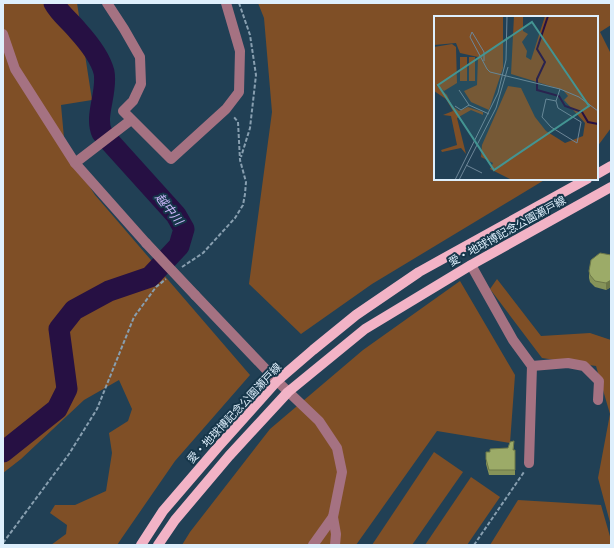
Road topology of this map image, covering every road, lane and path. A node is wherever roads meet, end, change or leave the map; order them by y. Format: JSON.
{"nodes":[{"id":1,"x":107,"y":3,"type":"edge"},
{"id":2,"x":226,"y":3,"type":"edge"},
{"id":3,"x":3,"y":34,"type":"edge"},
{"id":4,"x":226,"y":109,"type":"junction"},
{"id":5,"x":131,"y":120,"type":"junction"},
{"id":6,"x":75,"y":163,"type":"junction"},
{"id":7,"x":611,"y":166,"type":"edge"},
{"id":8,"x":598,"y":173,"type":"edge"},
{"id":9,"x":585,"y":180,"type":"edge"},
{"id":10,"x":611,"y":187,"type":"edge"},
{"id":11,"x":471,"y":265,"type":"junction"},
{"id":12,"x":179,"y":269,"type":"dead end"},
{"id":13,"x":168,"y":278,"type":"dead end"},
{"id":14,"x":532,"y":366,"type":"junction"},
{"id":15,"x":277,"y":381,"type":"junction"},
{"id":16,"x":288,"y":392,"type":"junction"},
{"id":17,"x":598,"y":400,"type":"dead end"},
{"id":18,"x":529,"y":464,"type":"joint"},
{"id":19,"x":333,"y":518,"type":"junction"},
{"id":20,"x":3,"y":543,"type":"edge"},
{"id":21,"x":140,"y":545,"type":"edge"},
{"id":22,"x":158,"y":545,"type":"edge"},
{"id":23,"x":313,"y":545,"type":"edge"},
{"id":24,"x":335,"y":545,"type":"edge"},
{"id":25,"x":474,"y":545,"type":"edge"}],
"edges":[{"from":1,"to":5,"type":"street"},
{"from":2,"to":4,"type":"street"},
{"from":3,"to":6,"type":"street"},
{"from":4,"to":5,"type":"street"},
{"from":4,"to":12,"type":"path"},
{"from":5,"to":6,"type":"street"},
{"from":6,"to":15,"type":"street","bridge":true},
{"from":7,"to":8,"type":"main road"},
{"from":9,"to":15,"type":"main road","name":"愛・地球博記念公園瀬戸線"},
{"from":10,"to":11,"type":"main road","name":"愛・地球博記念公園瀬戸線"},
{"from":11,"to":14,"type":"street"},
{"from":11,"to":16,"type":"main road","name":"愛・地球博記念公園瀬戸線"},
{"from":13,"to":20,"type":"path"},
{"from":14,"to":17,"type":"street"},
{"from":14,"to":18,"type":"street"},
{"from":15,"to":16,"type":"street"},
{"from":15,"to":21,"type":"main road","name":"愛・地球博記念公園瀬戸線"},
{"from":16,"to":19,"type":"street"},
{"from":16,"to":22,"type":"main road","name":"愛・地球博記念公園瀬戸線"},
{"from":18,"to":25,"type":"path"},
{"from":19,"to":23,"type":"street"},
{"from":19,"to":24,"type":"street"}]}
